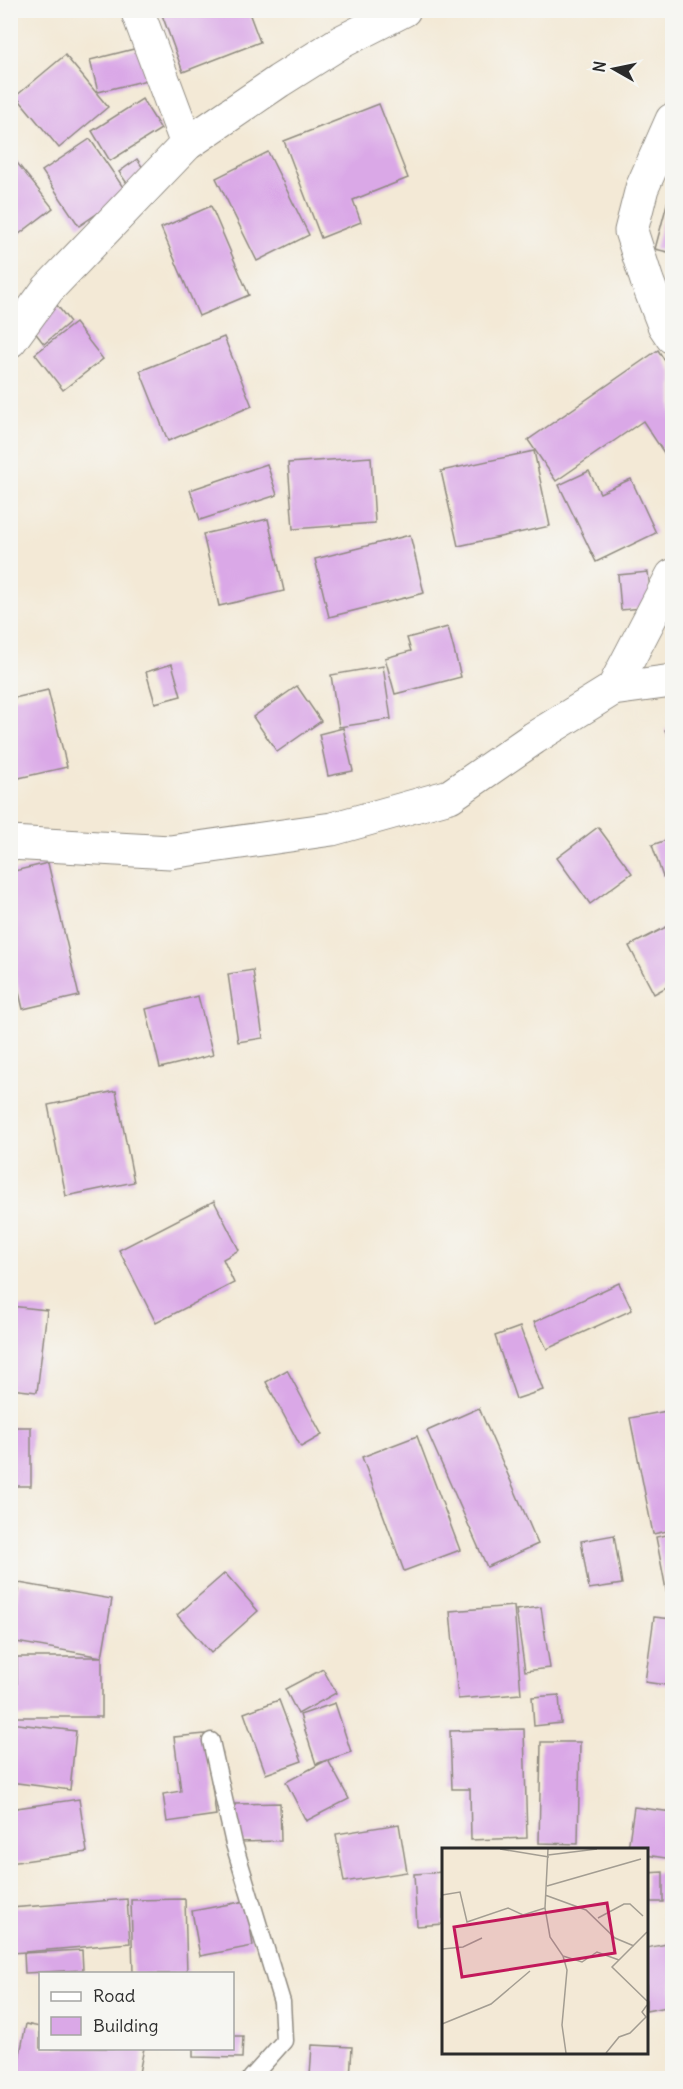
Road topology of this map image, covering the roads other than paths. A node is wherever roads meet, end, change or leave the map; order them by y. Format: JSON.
{"nodes":[{"id":1,"x":137,"y":10,"type":"edge"},
{"id":2,"x":404,"y":10,"type":"edge"},
{"id":3,"x":672,"y":120,"type":"edge"},
{"id":4,"x":187,"y":144,"type":"junction"},
{"id":5,"x":672,"y":337,"type":"edge"},
{"id":6,"x":10,"y":341,"type":"edge"},
{"id":7,"x":672,"y":576,"type":"edge"},
{"id":8,"x":672,"y":681,"type":"edge"},
{"id":9,"x":613,"y":689,"type":"junction"},
{"id":10,"x":10,"y":843,"type":"edge"},
{"id":11,"x":212,"y":1741,"type":"dead end"},
{"id":12,"x":251,"y":2079,"type":"edge"}],
"edges":[{"from":1,"to":4,"type":"street"},
{"from":2,"to":4,"type":"street"},
{"from":3,"to":5,"type":"street"},
{"from":4,"to":6,"type":"street"},
{"from":7,"to":9,"type":"street"},
{"from":8,"to":9,"type":"street"},
{"from":9,"to":10,"type":"street"},
{"from":11,"to":12,"type":"lane"}]}
